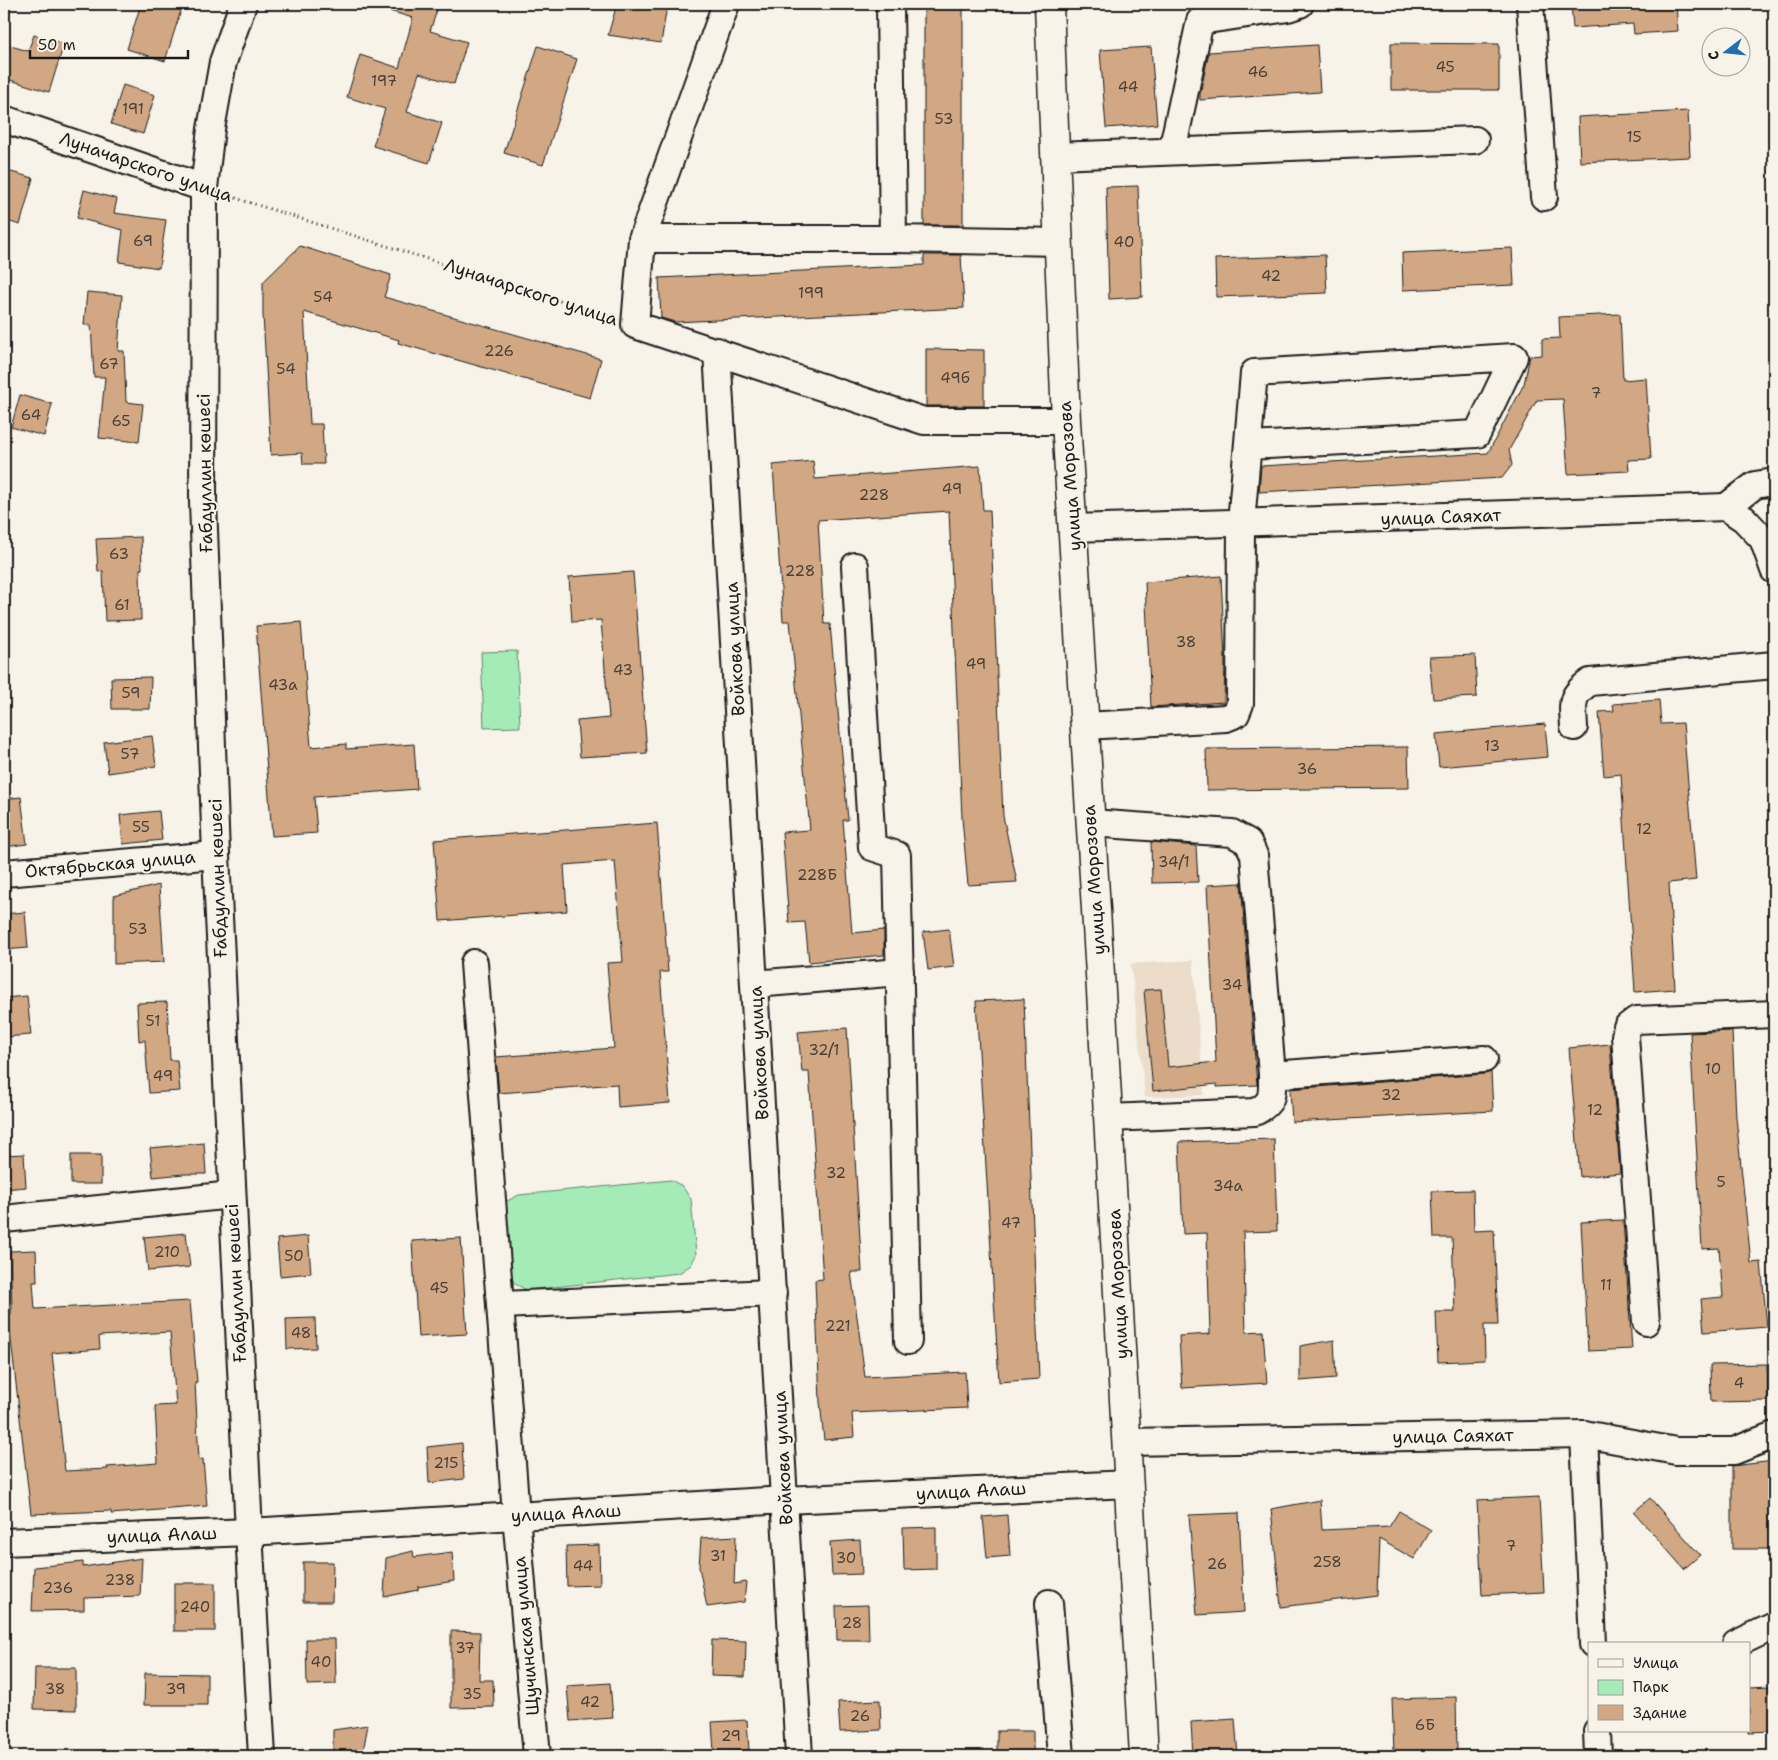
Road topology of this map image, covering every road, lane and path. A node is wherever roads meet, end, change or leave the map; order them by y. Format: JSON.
{"nodes":[{"id":1,"x":242,"y":4,"type":"edge"},
{"id":2,"x":726,"y":4,"type":"edge"},
{"id":3,"x":890,"y":4,"type":"edge"},
{"id":4,"x":1049,"y":4,"type":"edge"},
{"id":5,"x":1300,"y":4,"type":"edge"},
{"id":6,"x":1530,"y":4,"type":"edge"},
{"id":7,"x":4,"y":119,"type":"edge"},
{"id":8,"x":1475,"y":140,"type":"dead end"},
{"id":9,"x":1172,"y":151,"type":"junction"},
{"id":10,"x":1055,"y":156,"type":"junction"},
{"id":11,"x":204,"y":188,"type":"junction"},
{"id":12,"x":1544,"y":197,"type":"dead end"},
{"id":13,"x":642,"y":238,"type":"junction"},
{"id":14,"x":893,"y":239,"type":"junction"},
{"id":15,"x":1059,"y":242,"type":"junction"},
{"id":16,"x":635,"y":325,"type":"junction"},
{"id":17,"x":717,"y":351,"type":"junction"},
{"id":18,"x":1066,"y":421,"type":"junction"},
{"id":19,"x":1248,"y":446,"type":"junction"},
{"id":20,"x":1774,"y":482,"type":"edge"},
{"id":21,"x":1726,"y":507,"type":"junction"},
{"id":22,"x":1241,"y":524,"type":"junction"},
{"id":23,"x":1073,"y":528,"type":"junction"},
{"id":24,"x":855,"y":566,"type":"dead end"},
{"id":25,"x":1774,"y":570,"type":"edge"},
{"id":26,"x":1774,"y":665,"type":"edge"},
{"id":27,"x":1085,"y":726,"type":"junction"},
{"id":28,"x":1574,"y":727,"type":"dead end"},
{"id":29,"x":1091,"y":823,"type":"junction"},
{"id":30,"x":216,"y":855,"type":"junction"},
{"id":31,"x":4,"y":873,"type":"edge"},
{"id":32,"x":474,"y":963,"type":"dead end"},
{"id":33,"x":900,"y":972,"type":"junction"},
{"id":34,"x":755,"y":984,"type":"junction"},
{"id":35,"x":1774,"y":1014,"type":"edge"},
{"id":36,"x":1484,"y":1058,"type":"dead end"},
{"id":37,"x":1272,"y":1075,"type":"junction"},
{"id":38,"x":1108,"y":1118,"type":"junction"},
{"id":39,"x":232,"y":1196,"type":"junction"},
{"id":40,"x":4,"y":1219,"type":"edge"},
{"id":41,"x":773,"y":1292,"type":"junction"},
{"id":42,"x":500,"y":1305,"type":"junction"},
{"id":43,"x":1646,"y":1322,"type":"dead end"},
{"id":44,"x":908,"y":1341,"type":"dead end"},
{"id":45,"x":1584,"y":1434,"type":"junction"},
{"id":46,"x":1774,"y":1435,"type":"edge"},
{"id":47,"x":1127,"y":1442,"type":"junction"},
{"id":48,"x":1129,"y":1484,"type":"junction"},
{"id":49,"x":785,"y":1500,"type":"junction"},
{"id":50,"x":516,"y":1516,"type":"junction"},
{"id":51,"x":248,"y":1532,"type":"junction"},
{"id":52,"x":4,"y":1542,"type":"edge"},
{"id":53,"x":1049,"y":1603,"type":"dead end"},
{"id":54,"x":1774,"y":1626,"type":"edge"},
{"id":55,"x":1593,"y":1642,"type":"edge"},
{"id":56,"x":1740,"y":1642,"type":"edge"},
{"id":57,"x":1597,"y":1732,"type":"edge"},
{"id":58,"x":262,"y":1756,"type":"edge"},
{"id":59,"x":537,"y":1756,"type":"edge"},
{"id":60,"x":799,"y":1756,"type":"edge"},
{"id":61,"x":1061,"y":1756,"type":"edge"},
{"id":62,"x":1144,"y":1756,"type":"edge"},
{"id":63,"x":1598,"y":1756,"type":"edge"}],
"edges":[{"from":1,"to":11,"type":"street","name":"Ғабдуллин көшесі"},
{"from":2,"to":13,"type":"street"},
{"from":3,"to":14,"type":"street"},
{"from":4,"to":10,"type":"main road","name":"улица Морозова"},
{"from":5,"to":9,"type":"street"},
{"from":6,"to":12,"type":"street"},
{"from":7,"to":11,"type":"street","name":"Луначарского улица"},
{"from":8,"to":9,"type":"street"},
{"from":9,"to":10,"type":"street"},
{"from":10,"to":15,"type":"main road","name":"улица Морозова"},
{"from":11,"to":16,"type":"path","name":"Луначарского улица"},
{"from":11,"to":30,"type":"street","name":"Ғабдуллин көшесі"},
{"from":13,"to":14,"type":"street"},
{"from":13,"to":16,"type":"street"},
{"from":14,"to":15,"type":"street"},
{"from":15,"to":18,"type":"main road","name":"улица Морозова"},
{"from":16,"to":17,"type":"street","name":"Луначарского улица"},
{"from":17,"to":18,"type":"street","name":"Луначарского улица"},
{"from":17,"to":34,"type":"street","name":"Войкова улица"},
{"from":18,"to":23,"type":"main road","name":"улица Морозова"},
{"from":19,"to":19,"type":"street"},
{"from":19,"to":22,"type":"street"},
{"from":20,"to":21,"type":"street"},
{"from":21,"to":22,"type":"street","name":"улица Саяхат"},
{"from":21,"to":25,"type":"street"},
{"from":22,"to":23,"type":"street","name":"улица Саяхат"},
{"from":22,"to":27,"type":"street"},
{"from":23,"to":27,"type":"main road","name":"улица Морозова"},
{"from":24,"to":33,"type":"street"},
{"from":26,"to":28,"type":"street"},
{"from":27,"to":29,"type":"main road","name":"улица Морозова"},
{"from":29,"to":37,"type":"street"},
{"from":29,"to":38,"type":"main road","name":"улица Морозова"},
{"from":30,"to":31,"type":"street","name":"Октябрьская улица"},
{"from":30,"to":39,"type":"street","name":"Ғабдуллин көшесі"},
{"from":32,"to":42,"type":"street","name":"Щучинская улица"},
{"from":33,"to":34,"type":"street"},
{"from":33,"to":44,"type":"street"},
{"from":34,"to":41,"type":"street","name":"Войкова улица"},
{"from":35,"to":43,"type":"street"},
{"from":36,"to":37,"type":"street"},
{"from":37,"to":38,"type":"street"},
{"from":38,"to":47,"type":"main road","name":"улица Морозова"},
{"from":39,"to":40,"type":"street"},
{"from":39,"to":51,"type":"street","name":"Ғабдуллин көшесі"},
{"from":41,"to":42,"type":"street"},
{"from":41,"to":49,"type":"street","name":"Войкова улица"},
{"from":42,"to":50,"type":"street","name":"Щучинская улица"},
{"from":45,"to":46,"type":"street","name":"улица Саяхат"},
{"from":45,"to":47,"type":"street","name":"улица Саяхат"},
{"from":45,"to":55,"type":"street"},
{"from":47,"to":48,"type":"main road","name":"улица Морозова"},
{"from":48,"to":49,"type":"street","name":"улица Алаш"},
{"from":48,"to":62,"type":"main road","name":"улица Морозова"},
{"from":49,"to":50,"type":"street","name":"улица Алаш"},
{"from":49,"to":60,"type":"street","name":"Войкова улица"},
{"from":50,"to":51,"type":"street","name":"улица Алаш"},
{"from":50,"to":59,"type":"street","name":"Щучинская улица"},
{"from":51,"to":52,"type":"street","name":"улица Алаш"},
{"from":51,"to":58,"type":"street","name":"Ғабдуллин көшесі"},
{"from":53,"to":61,"type":"street"},
{"from":54,"to":56,"type":"street"},
{"from":57,"to":63,"type":"street"}]}
